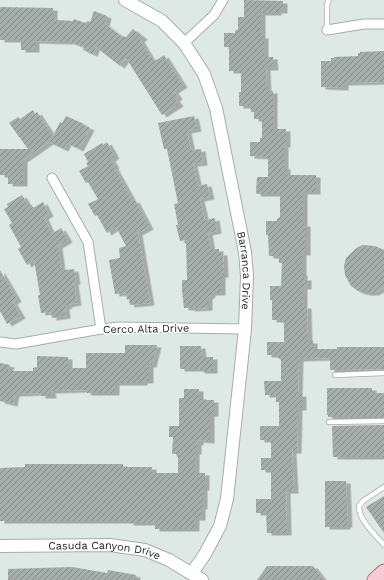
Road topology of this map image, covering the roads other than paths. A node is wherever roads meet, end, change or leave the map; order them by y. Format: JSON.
{"nodes":[{"id":1,"x":125,"y":0,"type":"edge"},
{"id":2,"x":223,"y":0,"type":"edge"},
{"id":3,"x":329,"y":0,"type":"edge"},
{"id":4,"x":384,"y":24,"type":"edge"},
{"id":5,"x":327,"y":30,"type":"joint"},
{"id":6,"x":184,"y":43,"type":"junction"},
{"id":7,"x":52,"y":178,"type":"dead end"},
{"id":8,"x":101,"y":329,"type":"junction"},
{"id":9,"x":245,"y":329,"type":"junction"},
{"id":10,"x":0,"y":342,"type":"edge"},
{"id":11,"x":384,"y":373,"type":"edge"},
{"id":12,"x":335,"y":375,"type":"dead end"},
{"id":13,"x":384,"y":421,"type":"edge"},
{"id":14,"x":329,"y":422,"type":"dead end"},
{"id":15,"x":384,"y":487,"type":"edge"},
{"id":16,"x":384,"y":545,"type":"edge"},
{"id":17,"x":0,"y":546,"type":"edge"},
{"id":18,"x":384,"y":572,"type":"edge"},
{"id":19,"x":197,"y":578,"type":"edge"},
{"id":20,"x":375,"y":580,"type":"edge"}],
"edges":[{"from":1,"to":6,"type":"street","name":"Barranca Drive"},
{"from":2,"to":6,"type":"street"},
{"from":3,"to":5,"type":"lane"},
{"from":4,"to":5,"type":"street"},
{"from":6,"to":9,"type":"street","name":"Barranca Drive"},
{"from":7,"to":8,"type":"street"},
{"from":8,"to":9,"type":"street","name":"Cerco Alta Drive"},
{"from":8,"to":10,"type":"street","name":"Cerco Alta Drive"},
{"from":9,"to":19,"type":"street","name":"Barranca Drive"},
{"from":11,"to":12,"type":"lane"},
{"from":13,"to":14,"type":"lane"},
{"from":15,"to":16,"type":"lane"},
{"from":17,"to":19,"type":"street","name":"Casuda Canyon Drive"},
{"from":18,"to":20,"type":"main road"}]}
